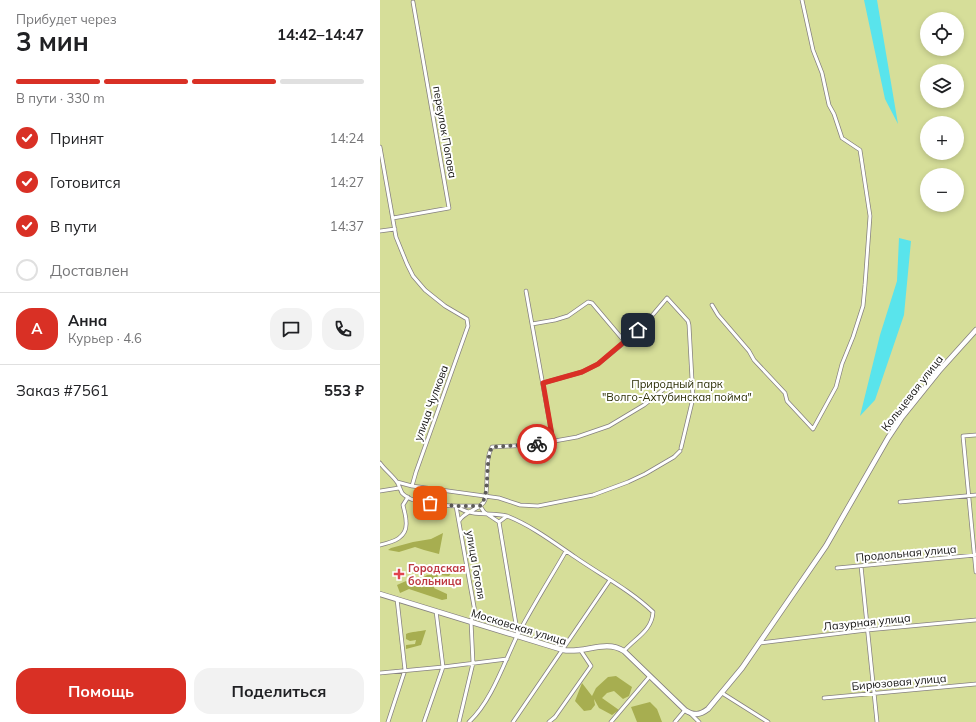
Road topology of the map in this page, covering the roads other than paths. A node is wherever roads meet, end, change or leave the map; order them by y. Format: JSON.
{"nodes":[{"id":1,"x":802,"y":0,"type":"edge"},
{"id":2,"x":413,"y":2,"type":"dead end"},
{"id":3,"x":380,"y":147,"type":"edge"},
{"id":4,"x":393,"y":218,"type":"junction"},
{"id":5,"x":395,"y":230,"type":"junction"},
{"id":6,"x":380,"y":231,"type":"edge"},
{"id":7,"x":526,"y":291,"type":"dead end"},
{"id":8,"x":712,"y":305,"type":"dead end"},
{"id":9,"x":532,"y":324,"type":"junction"},
{"id":10,"x":976,"y":330,"type":"edge"},
{"id":11,"x":625,"y":342,"type":"junction"},
{"id":12,"x":543,"y":383,"type":"junction"},
{"id":13,"x":664,"y":389,"type":"dead end"},
{"id":14,"x":976,"y":435,"type":"edge"},
{"id":15,"x":553,"y":441,"type":"junction"},
{"id":16,"x":380,"y":464,"type":"edge"},
{"id":17,"x":397,"y":482,"type":"junction"},
{"id":18,"x":412,"y":486,"type":"junction"},
{"id":19,"x":399,"y":488,"type":"junction"},
{"id":20,"x":380,"y":491,"type":"edge"},
{"id":21,"x":485,"y":495,"type":"junction"},
{"id":22,"x":969,"y":495,"type":"junction"},
{"id":23,"x":976,"y":495,"type":"edge"},
{"id":24,"x":408,"y":497,"type":"junction"},
{"id":25,"x":900,"y":502,"type":"dead end"},
{"id":26,"x":456,"y":506,"type":"junction"},
{"id":27,"x":480,"y":506,"type":"junction"},
{"id":28,"x":467,"y":512,"type":"junction"},
{"id":29,"x":488,"y":515,"type":"junction"},
{"id":30,"x":507,"y":516,"type":"junction"},
{"id":31,"x":459,"y":521,"type":"junction"},
{"id":32,"x":499,"y":522,"type":"junction"},
{"id":33,"x":380,"y":545,"type":"edge"},
{"id":34,"x":566,"y":550,"type":"junction"},
{"id":35,"x":975,"y":555,"type":"edge"},
{"id":36,"x":861,"y":566,"type":"junction"},
{"id":37,"x":837,"y":568,"type":"dead end"},
{"id":38,"x":976,"y":572,"type":"edge"},
{"id":39,"x":610,"y":580,"type":"junction"},
{"id":40,"x":380,"y":594,"type":"edge"},
{"id":41,"x":396,"y":598,"type":"junction"},
{"id":42,"x":436,"y":611,"type":"junction"},
{"id":43,"x":976,"y":620,"type":"edge"},
{"id":44,"x":471,"y":621,"type":"junction"},
{"id":45,"x":867,"y":630,"type":"junction"},
{"id":46,"x":518,"y":636,"type":"junction"},
{"id":47,"x":760,"y":643,"type":"junction"},
{"id":48,"x":563,"y":650,"type":"junction"},
{"id":49,"x":624,"y":650,"type":"junction"},
{"id":50,"x":581,"y":651,"type":"junction"},
{"id":51,"x":508,"y":658,"type":"junction"},
{"id":52,"x":473,"y":663,"type":"junction"},
{"id":53,"x":443,"y":667,"type":"junction"},
{"id":54,"x":405,"y":670,"type":"junction"},
{"id":55,"x":380,"y":673,"type":"edge"},
{"id":56,"x":650,"y":676,"type":"junction"},
{"id":57,"x":976,"y":684,"type":"edge"},
{"id":58,"x":722,"y":693,"type":"junction"},
{"id":59,"x":874,"y":694,"type":"junction"},
{"id":60,"x":824,"y":698,"type":"dead end"},
{"id":61,"x":685,"y":710,"type":"junction"},
{"id":62,"x":691,"y":714,"type":"junction"},
{"id":63,"x":388,"y":722,"type":"edge"},
{"id":64,"x":424,"y":722,"type":"edge"},
{"id":65,"x":459,"y":722,"type":"edge"},
{"id":66,"x":469,"y":722,"type":"edge"},
{"id":67,"x":513,"y":722,"type":"edge"},
{"id":68,"x":549,"y":722,"type":"edge"},
{"id":69,"x":611,"y":722,"type":"edge"},
{"id":70,"x":675,"y":722,"type":"edge"},
{"id":71,"x":699,"y":722,"type":"edge"},
{"id":72,"x":768,"y":722,"type":"edge"},
{"id":73,"x":877,"y":722,"type":"edge"}],
"edges":[{"from":1,"to":8,"type":"street"},
{"from":2,"to":4,"type":"street","name":"переулок Попова"},
{"from":3,"to":4,"type":"street"},
{"from":4,"to":5,"type":"street"},
{"from":5,"to":6,"type":"street"},
{"from":5,"to":18,"type":"street","name":"улица Чулкова"},
{"from":7,"to":9,"type":"street"},
{"from":9,"to":11,"type":"street"},
{"from":9,"to":12,"type":"street"},
{"from":10,"to":47,"type":"street","name":"Кольцевая улица"},
{"from":11,"to":12,"type":"street"},
{"from":11,"to":21,"type":"street"},
{"from":12,"to":15,"type":"street"},
{"from":13,"to":15,"type":"street"},
{"from":14,"to":22,"type":"street"},
{"from":15,"to":21,"type":"street"},
{"from":16,"to":17,"type":"street"},
{"from":17,"to":18,"type":"street"},
{"from":17,"to":19,"type":"street"},
{"from":18,"to":21,"type":"street"},
{"from":19,"to":20,"type":"street"},
{"from":19,"to":24,"type":"street"},
{"from":21,"to":27,"type":"street"},
{"from":22,"to":23,"type":"street"},
{"from":22,"to":25,"type":"street"},
{"from":22,"to":35,"type":"street"},
{"from":24,"to":26,"type":"street"},
{"from":24,"to":33,"type":"street"},
{"from":26,"to":27,"type":"street"},
{"from":26,"to":28,"type":"street"},
{"from":26,"to":31,"type":"street","name":"улица Гоголя"},
{"from":27,"to":28,"type":"street"},
{"from":27,"to":29,"type":"street"},
{"from":28,"to":29,"type":"street"},
{"from":28,"to":31,"type":"street"},
{"from":29,"to":30,"type":"street"},
{"from":29,"to":32,"type":"street"},
{"from":30,"to":32,"type":"street"},
{"from":30,"to":34,"type":"street"},
{"from":31,"to":44,"type":"street","name":"улица Гоголя"},
{"from":32,"to":46,"type":"street"},
{"from":34,"to":39,"type":"street"},
{"from":34,"to":46,"type":"street"},
{"from":35,"to":36,"type":"street","name":"Продольная улица"},
{"from":35,"to":38,"type":"street"},
{"from":36,"to":37,"type":"street","name":"Продольная улица"},
{"from":36,"to":45,"type":"street"},
{"from":39,"to":48,"type":"street"},
{"from":39,"to":49,"type":"street"},
{"from":40,"to":41,"type":"street","name":"Московская улица"},
{"from":41,"to":42,"type":"street","name":"Московская улица"},
{"from":41,"to":54,"type":"street"},
{"from":42,"to":44,"type":"street","name":"Московская улица"},
{"from":42,"to":53,"type":"street"},
{"from":43,"to":45,"type":"street","name":"Лазурная улица"},
{"from":44,"to":46,"type":"street","name":"Московская улица"},
{"from":44,"to":52,"type":"street","name":"улица Гоголя"},
{"from":45,"to":47,"type":"street","name":"Лазурная улица"},
{"from":45,"to":59,"type":"street"},
{"from":46,"to":48,"type":"street","name":"Московская улица"},
{"from":46,"to":51,"type":"street"},
{"from":47,"to":58,"type":"street","name":"Кольцевая улица"},
{"from":48,"to":50,"type":"street","name":"Московская улица"},
{"from":48,"to":67,"type":"street"},
{"from":49,"to":50,"type":"street","name":"Московская улица"},
{"from":49,"to":56,"type":"street"},
{"from":50,"to":68,"type":"street"},
{"from":51,"to":52,"type":"street"},
{"from":51,"to":66,"type":"street"},
{"from":52,"to":53,"type":"street"},
{"from":52,"to":65,"type":"street","name":"улица Гоголя"},
{"from":53,"to":54,"type":"street"},
{"from":53,"to":64,"type":"street"},
{"from":54,"to":55,"type":"street"},
{"from":54,"to":63,"type":"street"},
{"from":56,"to":61,"type":"street"},
{"from":56,"to":69,"type":"street"},
{"from":57,"to":59,"type":"street","name":"Бирюзовая улица"},
{"from":58,"to":62,"type":"street","name":"Кольцевая улица"},
{"from":58,"to":72,"type":"street"},
{"from":59,"to":60,"type":"street","name":"Бирюзовая улица"},
{"from":59,"to":73,"type":"street"},
{"from":61,"to":62,"type":"street"},
{"from":61,"to":70,"type":"street"},
{"from":62,"to":71,"type":"street"}]}
